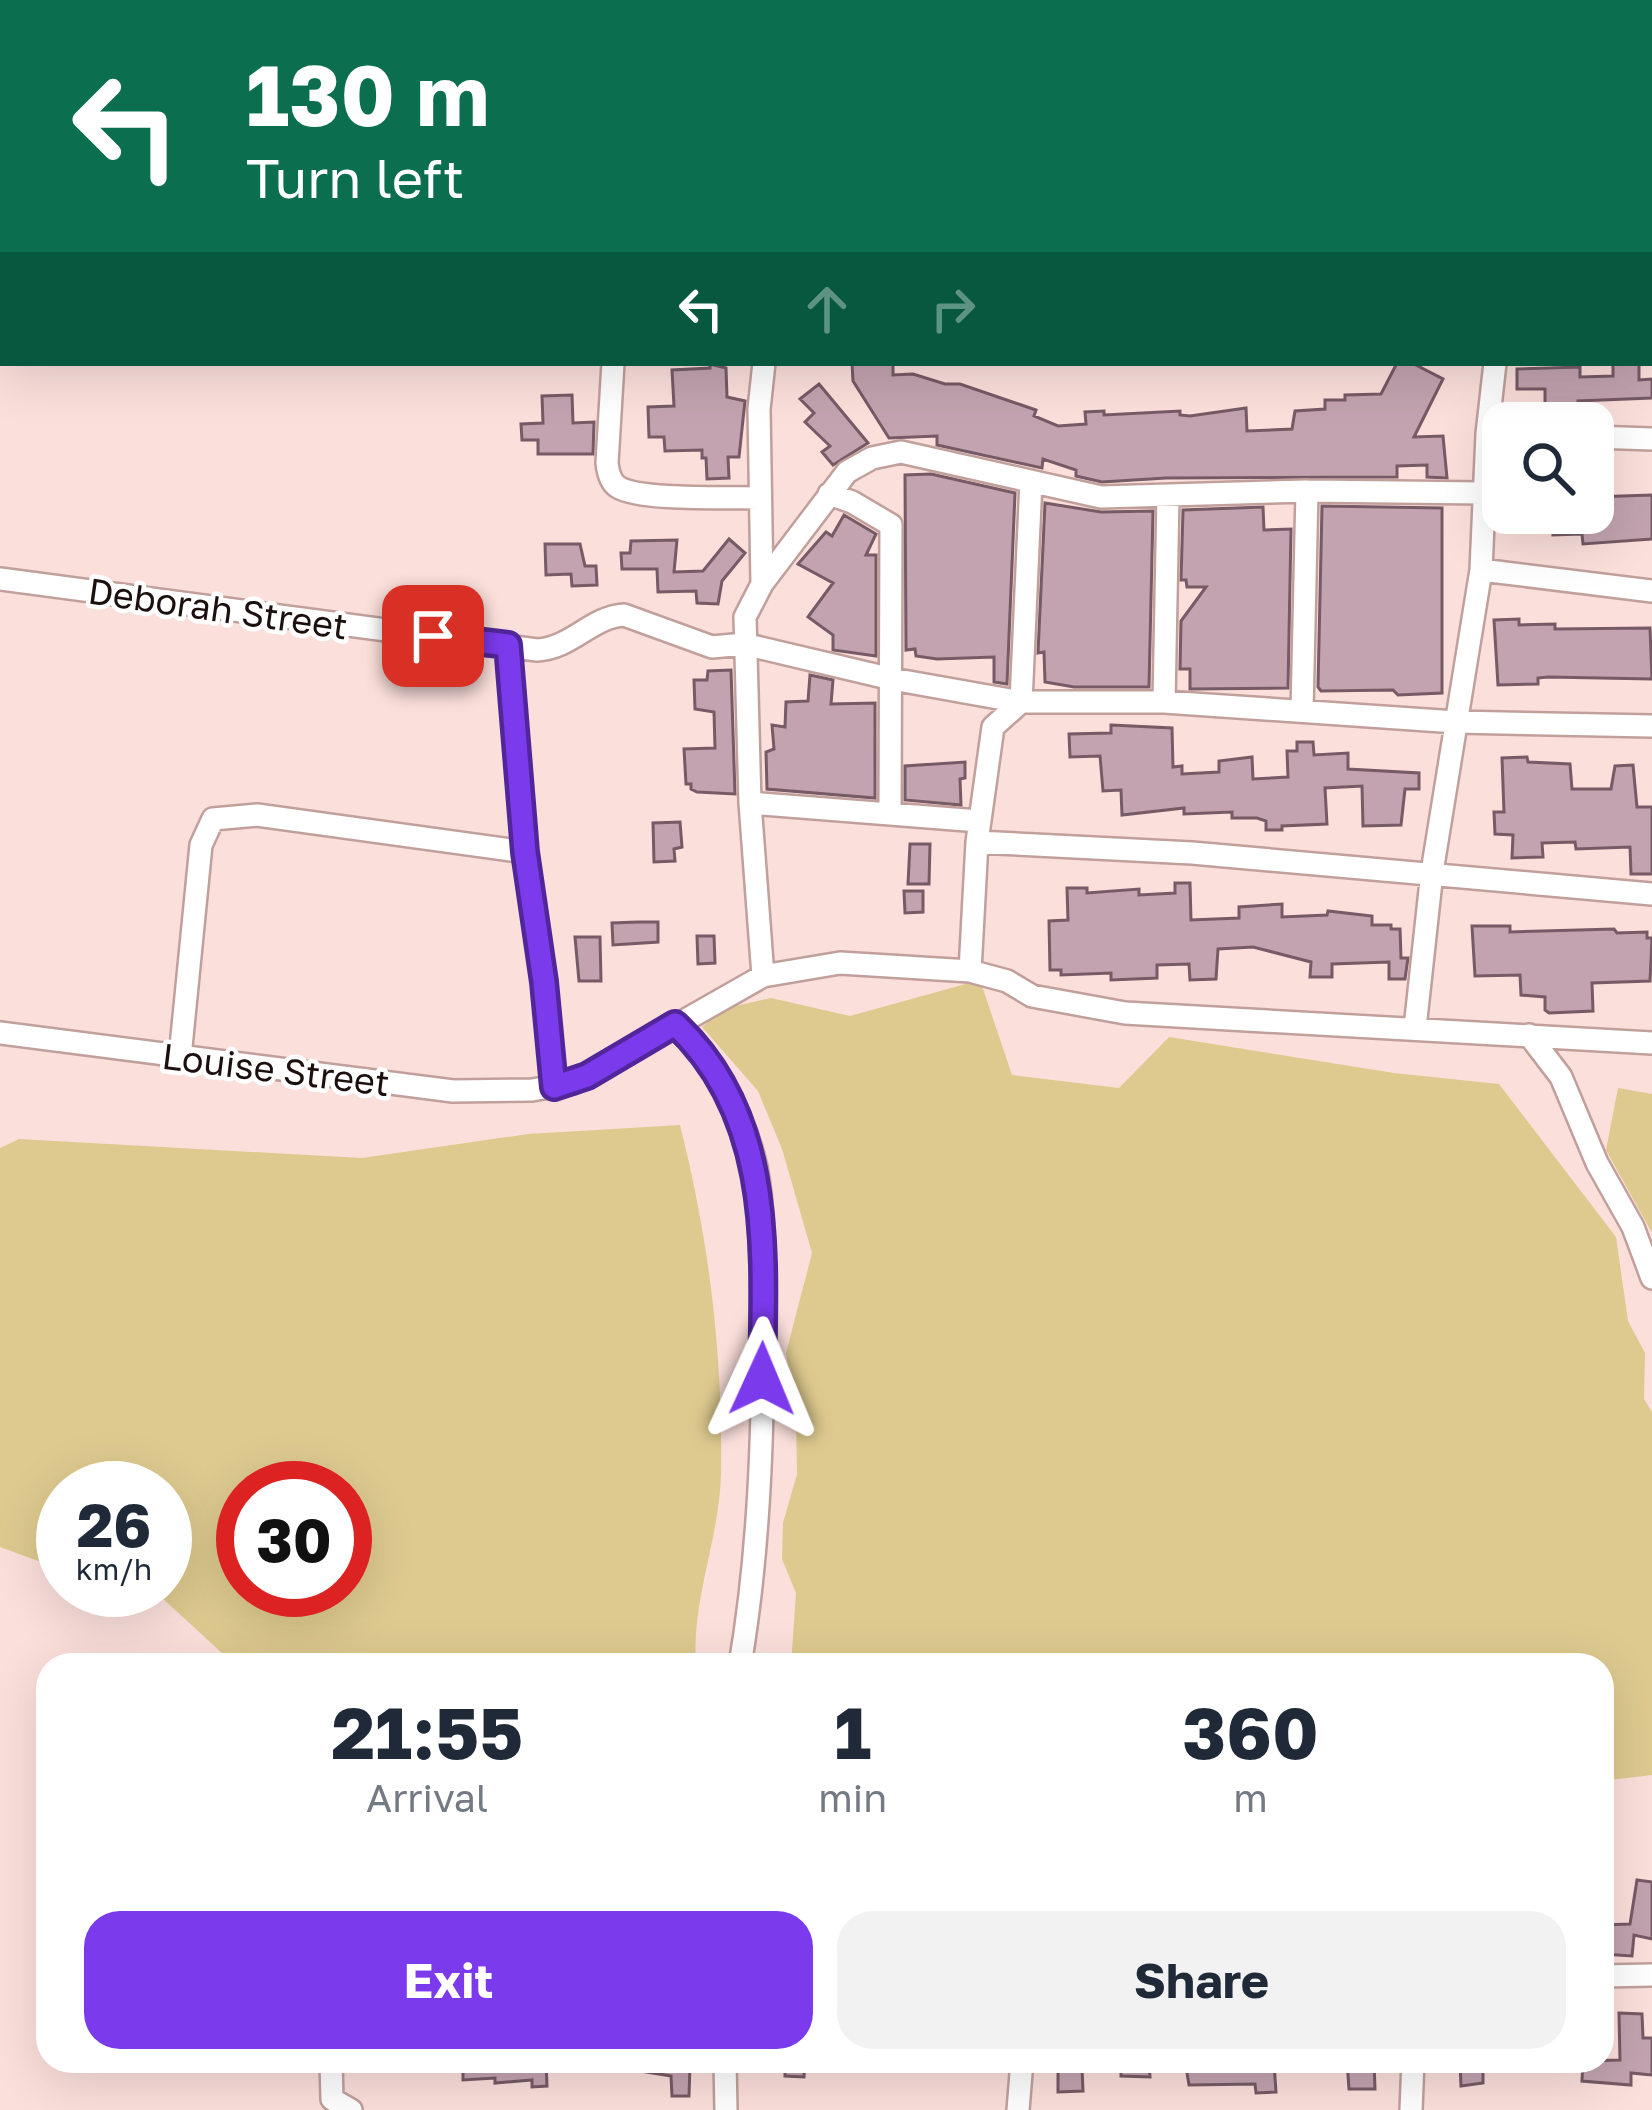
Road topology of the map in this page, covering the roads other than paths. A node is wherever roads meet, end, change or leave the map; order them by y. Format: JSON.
{"nodes":[{"id":1,"x":613,"y":366,"type":"edge"},
{"id":2,"x":764,"y":366,"type":"edge"},
{"id":3,"x":1495,"y":366,"type":"edge"},
{"id":4,"x":1495,"y":402,"type":"edge"},
{"id":5,"x":1614,"y":438,"type":"edge"},
{"id":6,"x":1652,"y":439,"type":"edge"},
{"id":7,"x":1030,"y":482,"type":"junction"},
{"id":8,"x":1306,"y":490,"type":"junction"},
{"id":9,"x":1482,"y":493,"type":"edge"},
{"id":10,"x":829,"y":494,"type":"junction"},
{"id":11,"x":1168,"y":496,"type":"junction"},
{"id":12,"x":760,"y":498,"type":"junction"},
{"id":13,"x":1482,"y":532,"type":"edge"},
{"id":14,"x":1481,"y":570,"type":"junction"},
{"id":15,"x":0,"y":579,"type":"edge"},
{"id":16,"x":762,"y":584,"type":"junction"},
{"id":17,"x":1652,"y":591,"type":"edge"},
{"id":18,"x":744,"y":644,"type":"junction"},
{"id":19,"x":508,"y":645,"type":"junction"},
{"id":20,"x":892,"y":679,"type":"junction"},
{"id":21,"x":1021,"y":702,"type":"junction"},
{"id":22,"x":1164,"y":702,"type":"junction"},
{"id":23,"x":1302,"y":711,"type":"junction"},
{"id":24,"x":1456,"y":722,"type":"junction"},
{"id":25,"x":1652,"y":726,"type":"edge"},
{"id":26,"x":749,"y":803,"type":"junction"},
{"id":27,"x":890,"y":813,"type":"junction"},
{"id":28,"x":978,"y":832,"type":"junction"},
{"id":29,"x":525,"y":852,"type":"junction"},
{"id":30,"x":1432,"y":872,"type":"junction"},
{"id":31,"x":1652,"y":894,"type":"edge"},
{"id":32,"x":970,"y":971,"type":"junction"},
{"id":33,"x":763,"y":976,"type":"junction"},
{"id":34,"x":675,"y":1024,"type":"junction"},
{"id":35,"x":1415,"y":1028,"type":"junction"},
{"id":36,"x":0,"y":1033,"type":"edge"},
{"id":37,"x":1529,"y":1036,"type":"junction"},
{"id":38,"x":1652,"y":1043,"type":"edge"},
{"id":39,"x":180,"y":1057,"type":"junction"},
{"id":40,"x":554,"y":1087,"type":"junction"},
{"id":41,"x":1652,"y":1278,"type":"edge"},
{"id":42,"x":742,"y":1653,"type":"edge"},
{"id":43,"x":1614,"y":1976,"type":"edge"},
{"id":44,"x":1652,"y":1976,"type":"edge"},
{"id":45,"x":331,"y":2073,"type":"edge"},
{"id":46,"x":725,"y":2073,"type":"edge"},
{"id":47,"x":1021,"y":2073,"type":"edge"},
{"id":48,"x":1413,"y":2073,"type":"edge"},
{"id":49,"x":351,"y":2110,"type":"edge"},
{"id":50,"x":726,"y":2110,"type":"edge"},
{"id":51,"x":1018,"y":2110,"type":"edge"},
{"id":52,"x":1411,"y":2110,"type":"edge"}],
"edges":[{"from":1,"to":12,"type":"street"},
{"from":2,"to":12,"type":"street"},
{"from":3,"to":4,"type":"street"},
{"from":5,"to":6,"type":"street"},
{"from":7,"to":10,"type":"street"},
{"from":7,"to":11,"type":"street"},
{"from":7,"to":21,"type":"street"},
{"from":8,"to":9,"type":"street"},
{"from":8,"to":11,"type":"street"},
{"from":8,"to":23,"type":"street"},
{"from":10,"to":16,"type":"street"},
{"from":10,"to":20,"type":"street"},
{"from":11,"to":22,"type":"street"},
{"from":12,"to":16,"type":"street"},
{"from":13,"to":14,"type":"street"},
{"from":14,"to":17,"type":"street"},
{"from":14,"to":24,"type":"street"},
{"from":15,"to":19,"type":"street","name":"Deborah Street"},
{"from":16,"to":18,"type":"street"},
{"from":18,"to":19,"type":"street","name":"Deborah Street"},
{"from":18,"to":20,"type":"street","name":"Deborah Street"},
{"from":18,"to":26,"type":"street"},
{"from":19,"to":29,"type":"street"},
{"from":20,"to":21,"type":"street","name":"Deborah Street"},
{"from":20,"to":27,"type":"street"},
{"from":21,"to":22,"type":"street","name":"Deborah Street"},
{"from":21,"to":28,"type":"street"},
{"from":22,"to":23,"type":"street","name":"Deborah Street"},
{"from":23,"to":24,"type":"street","name":"Deborah Street"},
{"from":24,"to":25,"type":"street","name":"Deborah Street"},
{"from":24,"to":30,"type":"street"},
{"from":26,"to":27,"type":"street"},
{"from":26,"to":33,"type":"street"},
{"from":27,"to":28,"type":"street"},
{"from":28,"to":30,"type":"street"},
{"from":28,"to":32,"type":"street"},
{"from":29,"to":39,"type":"street"},
{"from":29,"to":40,"type":"street"},
{"from":30,"to":31,"type":"street"},
{"from":30,"to":35,"type":"street"},
{"from":32,"to":33,"type":"street"},
{"from":32,"to":35,"type":"street"},
{"from":33,"to":34,"type":"street"},
{"from":34,"to":40,"type":"street"},
{"from":34,"to":42,"type":"street"},
{"from":35,"to":37,"type":"street"},
{"from":36,"to":39,"type":"street","name":"Louise Street"},
{"from":37,"to":38,"type":"street"},
{"from":37,"to":41,"type":"street"},
{"from":39,"to":40,"type":"street","name":"Louise Street"},
{"from":43,"to":44,"type":"street"},
{"from":45,"to":49,"type":"street"},
{"from":46,"to":50,"type":"street"},
{"from":47,"to":51,"type":"street"},
{"from":48,"to":52,"type":"street"}]}
